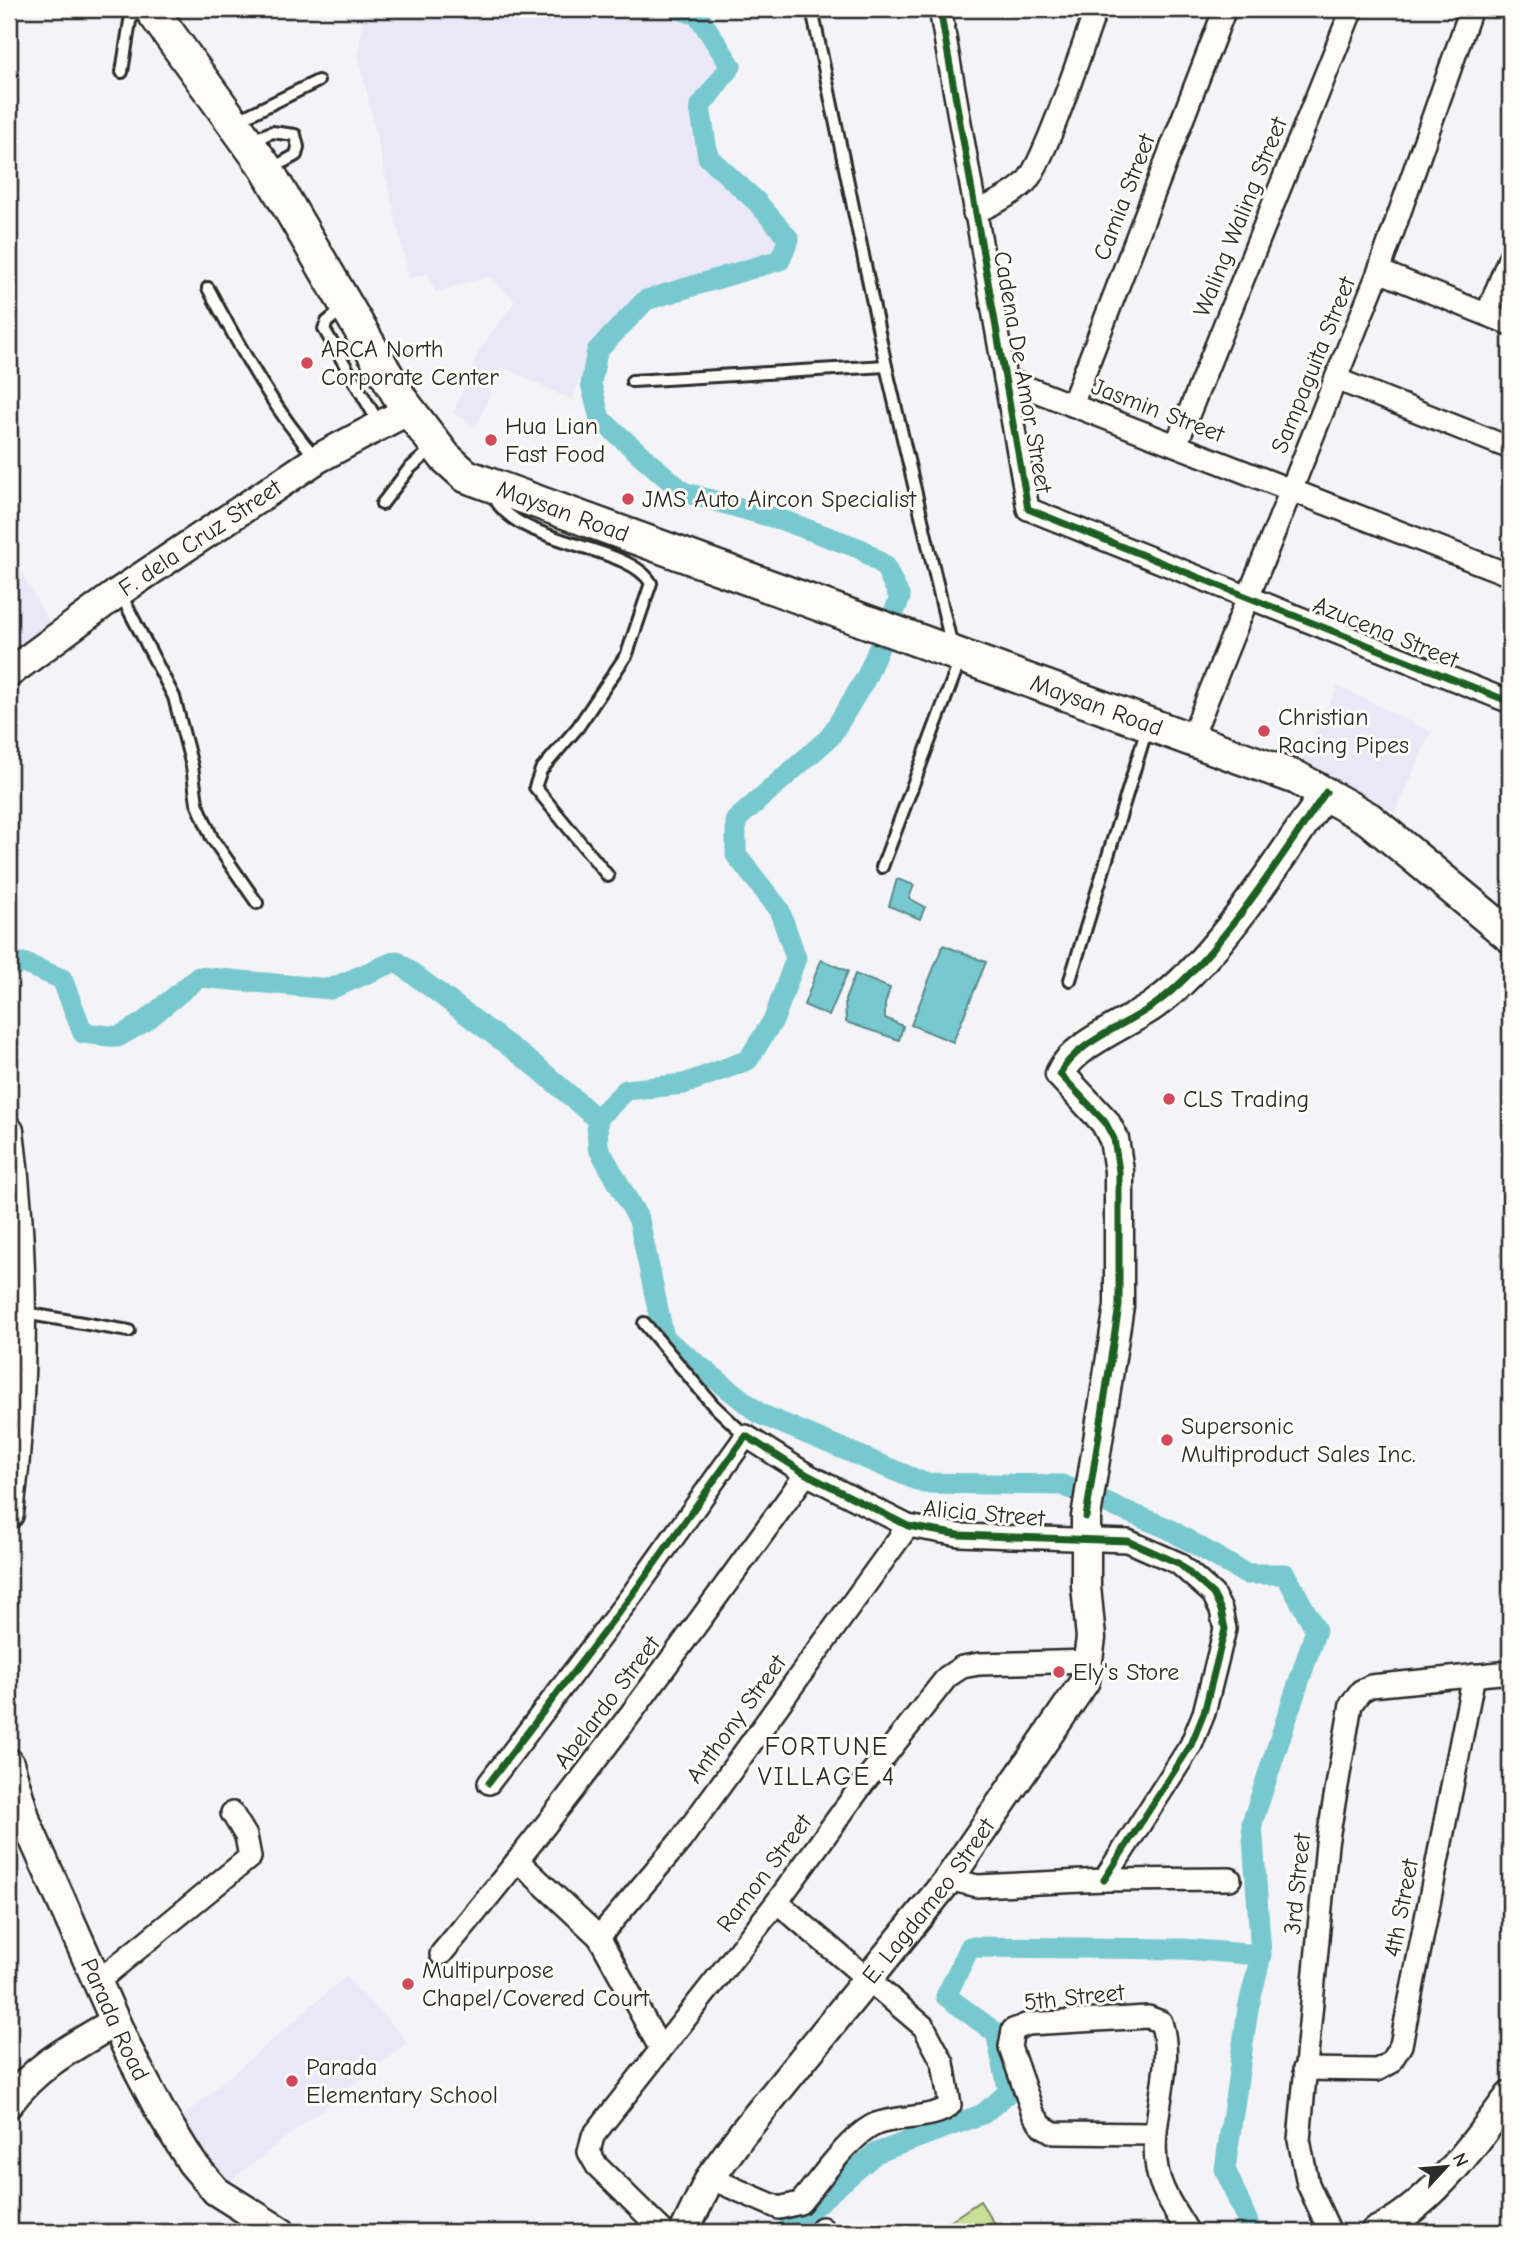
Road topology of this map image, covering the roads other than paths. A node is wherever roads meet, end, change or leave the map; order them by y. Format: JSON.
{"nodes":[{"id":1,"x":136,"y":9,"type":"edge"},
{"id":2,"x":151,"y":9,"type":"edge"},
{"id":3,"x":812,"y":9,"type":"edge"},
{"id":4,"x":940,"y":9,"type":"edge"},
{"id":5,"x":1097,"y":9,"type":"edge"},
{"id":6,"x":1226,"y":9,"type":"edge"},
{"id":7,"x":1352,"y":9,"type":"edge"},
{"id":8,"x":1471,"y":9,"type":"edge"},
{"id":9,"x":122,"y":72,"type":"dead end"},
{"id":10,"x":318,"y":81,"type":"dead end"},
{"id":11,"x":240,"y":132,"type":"junction"},
{"id":12,"x":268,"y":171,"type":"junction"},
{"id":13,"x":974,"y":213,"type":"junction"},
{"id":14,"x":1510,"y":256,"type":"edge"},
{"id":15,"x":1379,"y":271,"type":"junction"},
{"id":16,"x":208,"y":288,"type":"dead end"},
{"id":17,"x":1487,"y":314,"type":"junction"},
{"id":18,"x":1510,"y":324,"type":"edge"},
{"id":19,"x":886,"y":366,"type":"junction"},
{"id":20,"x":1005,"y":379,"type":"junction"},
{"id":21,"x":1336,"y":379,"type":"junction"},
{"id":22,"x":632,"y":381,"type":"dead end"},
{"id":23,"x":1072,"y":405,"type":"junction"},
{"id":24,"x":397,"y":416,"type":"junction"},
{"id":25,"x":436,"y":445,"type":"junction"},
{"id":26,"x":1176,"y":445,"type":"junction"},
{"id":27,"x":1510,"y":448,"type":"edge"},
{"id":28,"x":317,"y":459,"type":"junction"},
{"id":29,"x":491,"y":487,"type":"junction"},
{"id":30,"x":1291,"y":490,"type":"junction"},
{"id":31,"x":382,"y":504,"type":"dead end"},
{"id":32,"x":1510,"y":575,"type":"edge"},
{"id":33,"x":119,"y":592,"type":"junction"},
{"id":34,"x":1248,"y":598,"type":"junction"},
{"id":35,"x":957,"y":655,"type":"junction"},
{"id":36,"x":9,"y":673,"type":"edge"},
{"id":37,"x":1510,"y":702,"type":"edge"},
{"id":38,"x":1149,"y":722,"type":"junction"},
{"id":39,"x":1192,"y":737,"type":"junction"},
{"id":40,"x":1326,"y":792,"type":"junction"},
{"id":41,"x":882,"y":867,"type":"dead end"},
{"id":42,"x":608,"y":876,"type":"dead end"},
{"id":43,"x":257,"y":904,"type":"dead end"},
{"id":44,"x":1510,"y":936,"type":"edge"},
{"id":45,"x":1070,"y":980,"type":"dead end"},
{"id":46,"x":9,"y":1131,"type":"edge"},
{"id":47,"x":11,"y":1178,"type":"edge"},
{"id":48,"x":21,"y":1312,"type":"junction"},
{"id":49,"x":644,"y":1323,"type":"dead end"},
{"id":50,"x":129,"y":1331,"type":"dead end"},
{"id":51,"x":746,"y":1436,"type":"junction"},
{"id":52,"x":806,"y":1474,"type":"junction"},
{"id":53,"x":9,"y":1514,"type":"edge"},
{"id":54,"x":908,"y":1526,"type":"junction"},
{"id":55,"x":1086,"y":1529,"type":"junction"},
{"id":56,"x":1091,"y":1661,"type":"junction"},
{"id":57,"x":1510,"y":1672,"type":"edge"},
{"id":58,"x":1474,"y":1675,"type":"junction"},
{"id":59,"x":9,"y":1763,"type":"edge"},
{"id":60,"x":489,"y":1783,"type":"dead end"},
{"id":61,"x":232,"y":1813,"type":"dead end"},
{"id":62,"x":18,"y":1827,"type":"edge"},
{"id":63,"x":519,"y":1862,"type":"junction"},
{"id":64,"x":950,"y":1878,"type":"junction"},
{"id":65,"x":1230,"y":1879,"type":"dead end"},
{"id":66,"x":1104,"y":1880,"type":"junction"},
{"id":67,"x":777,"y":1902,"type":"junction"},
{"id":68,"x":599,"y":1937,"type":"junction"},
{"id":69,"x":441,"y":1954,"type":"dead end"},
{"id":70,"x":869,"y":1979,"type":"junction"},
{"id":71,"x":97,"y":1982,"type":"junction"},
{"id":72,"x":115,"y":2022,"type":"junction"},
{"id":73,"x":660,"y":2048,"type":"junction"},
{"id":74,"x":1304,"y":2069,"type":"junction"},
{"id":75,"x":1510,"y":2096,"type":"edge"},
{"id":76,"x":9,"y":2103,"type":"edge"},
{"id":77,"x":1156,"y":2134,"type":"junction"},
{"id":78,"x":710,"y":2178,"type":"junction"},
{"id":79,"x":281,"y":2232,"type":"edge"},
{"id":80,"x":664,"y":2232,"type":"edge"},
{"id":81,"x":684,"y":2232,"type":"edge"},
{"id":82,"x":1188,"y":2232,"type":"edge"},
{"id":83,"x":1330,"y":2232,"type":"edge"},
{"id":84,"x":1375,"y":2232,"type":"edge"}],
"edges":[{"from":1,"to":9,"type":"lane"},
{"from":2,"to":11,"type":"main road","name":"Maysan Road"},
{"from":3,"to":19,"type":"lane"},
{"from":4,"to":13,"type":"street","name":"Cadena De Amor Street"},
{"from":5,"to":13,"type":"street"},
{"from":6,"to":23,"type":"street","name":"Camia Street"},
{"from":7,"to":26,"type":"street","name":"Waling Waling Street"},
{"from":8,"to":15,"type":"street","name":"Sampaguita Street"},
{"from":10,"to":11,"type":"lane"},
{"from":11,"to":12,"type":"main road","name":"Maysan Road"},
{"from":11,"to":12,"type":"lane"},
{"from":12,"to":24,"type":"main road","name":"Maysan Road"},
{"from":13,"to":20,"type":"street","name":"Cadena De Amor Street"},
{"from":14,"to":17,"type":"street"},
{"from":15,"to":17,"type":"street"},
{"from":15,"to":21,"type":"street","name":"Sampaguita Street"},
{"from":16,"to":28,"type":"lane"},
{"from":17,"to":18,"type":"street"},
{"from":19,"to":22,"type":"lane"},
{"from":19,"to":35,"type":"lane"},
{"from":20,"to":23,"type":"street","name":"Jasmin Street"},
{"from":20,"to":34,"type":"street","name":"Cadena De Amor Street"},
{"from":21,"to":27,"type":"street"},
{"from":21,"to":30,"type":"street","name":"Sampaguita Street"},
{"from":23,"to":26,"type":"street","name":"Jasmin Street"},
{"from":24,"to":25,"type":"main road","name":"Maysan Road"},
{"from":24,"to":28,"type":"street","name":"F. dela Cruz Street"},
{"from":25,"to":29,"type":"main road","name":"Maysan Road"},
{"from":25,"to":31,"type":"lane"},
{"from":26,"to":30,"type":"street","name":"Jasmin Street"},
{"from":28,"to":33,"type":"street","name":"F. dela Cruz Street"},
{"from":29,"to":35,"type":"main road","name":"Maysan Road"},
{"from":29,"to":42,"type":"lane"},
{"from":30,"to":32,"type":"street","name":"Jasmin Street"},
{"from":30,"to":34,"type":"street","name":"Sampaguita Street"},
{"from":33,"to":36,"type":"street","name":"F. dela Cruz Street"},
{"from":33,"to":43,"type":"lane"},
{"from":34,"to":37,"type":"street","name":"Azucena Street"},
{"from":34,"to":39,"type":"street","name":"Sampaguita Street"},
{"from":35,"to":38,"type":"main road","name":"Maysan Road"},
{"from":35,"to":41,"type":"lane"},
{"from":38,"to":39,"type":"main road","name":"Maysan Road"},
{"from":38,"to":45,"type":"lane"},
{"from":39,"to":40,"type":"main road","name":"Maysan Road"},
{"from":40,"to":44,"type":"main road","name":"Maysan Road"},
{"from":40,"to":55,"type":"street","name":"E. Lagdameo Street"},
{"from":46,"to":47,"type":"street"},
{"from":47,"to":48,"type":"street"},
{"from":48,"to":50,"type":"lane"},
{"from":48,"to":53,"type":"street"},
{"from":49,"to":51,"type":"lane"},
{"from":51,"to":52,"type":"street","name":"Alicia Street"},
{"from":51,"to":60,"type":"street"},
{"from":52,"to":54,"type":"street","name":"Alicia Street"},
{"from":52,"to":63,"type":"street","name":"Abelardo Street"},
{"from":54,"to":55,"type":"street","name":"Alicia Street"},
{"from":54,"to":68,"type":"street","name":"Anthony Street"},
{"from":55,"to":56,"type":"street","name":"E. Lagdameo Street"},
{"from":55,"to":66,"type":"street","name":"Alicia Street"},
{"from":56,"to":64,"type":"street","name":"E. Lagdameo Street"},
{"from":56,"to":67,"type":"street","name":"Ramon Street"},
{"from":57,"to":58,"type":"street","name":"3rd Street"},
{"from":58,"to":74,"type":"street","name":"4th Street"},
{"from":58,"to":74,"type":"street","name":"3rd Street"},
{"from":59,"to":62,"type":"street","name":"Parada Road"},
{"from":61,"to":71,"type":"street"},
{"from":62,"to":71,"type":"street","name":"Parada Road"},
{"from":63,"to":68,"type":"street"},
{"from":63,"to":69,"type":"street","name":"Abelardo Street"},
{"from":64,"to":66,"type":"street"},
{"from":64,"to":70,"type":"street","name":"E. Lagdameo Street"},
{"from":65,"to":66,"type":"street"},
{"from":67,"to":70,"type":"street"},
{"from":67,"to":73,"type":"street","name":"Ramon Street"},
{"from":68,"to":73,"type":"street"},
{"from":70,"to":78,"type":"street","name":"E. Lagdameo Street"},
{"from":70,"to":78,"type":"street"},
{"from":71,"to":72,"type":"street","name":"Parada Road"},
{"from":72,"to":76,"type":"street"},
{"from":72,"to":79,"type":"street","name":"Parada Road"},
{"from":73,"to":80,"type":"street","name":"Ramon Street"},
{"from":74,"to":83,"type":"street","name":"3rd Street"},
{"from":75,"to":84,"type":"street"},
{"from":77,"to":77,"type":"street","name":"5th Street"},
{"from":77,"to":82,"type":"street","name":"5th Street"},
{"from":78,"to":81,"type":"street","name":"E. Lagdameo Street"}]}
